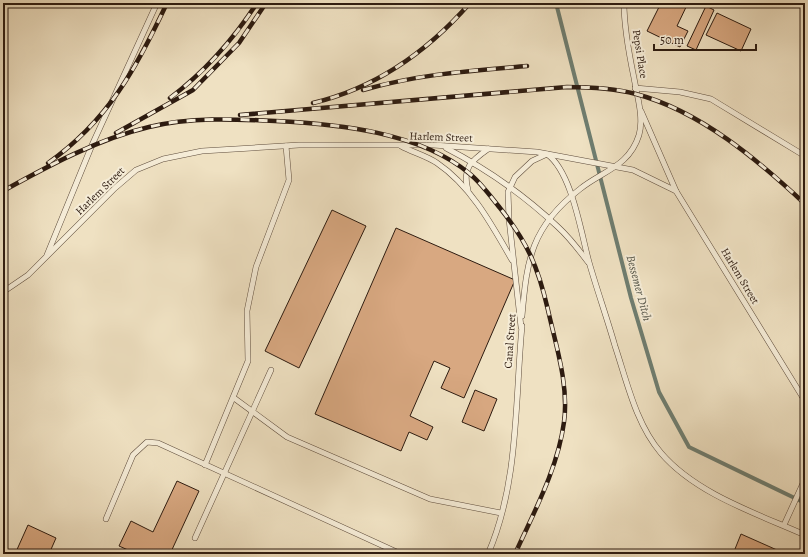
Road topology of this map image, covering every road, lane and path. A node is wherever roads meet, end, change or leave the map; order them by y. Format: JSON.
{"nodes":[{"id":1,"x":157,"y":3,"type":"edge"},
{"id":2,"x":624,"y":3,"type":"edge"},
{"id":3,"x":636,"y":88,"type":"junction"},
{"id":4,"x":639,"y":108,"type":"junction"},
{"id":5,"x":398,"y":145,"type":"junction"},
{"id":6,"x":286,"y":146,"type":"junction"},
{"id":7,"x":443,"y":146,"type":"junction"},
{"id":8,"x":488,"y":149,"type":"junction"},
{"id":9,"x":547,"y":154,"type":"junction"},
{"id":10,"x":805,"y":156,"type":"edge"},
{"id":11,"x":472,"y":161,"type":"junction"},
{"id":12,"x":617,"y":167,"type":"junction"},
{"id":13,"x":511,"y":187,"type":"junction"},
{"id":14,"x":468,"y":191,"type":"junction"},
{"id":15,"x":676,"y":192,"type":"junction"},
{"id":16,"x":571,"y":197,"type":"junction"},
{"id":17,"x":549,"y":219,"type":"junction"},
{"id":18,"x":47,"y":257,"type":"junction"},
{"id":19,"x":514,"y":261,"type":"junction"},
{"id":20,"x":589,"y":263,"type":"junction"},
{"id":21,"x":3,"y":292,"type":"edge"},
{"id":22,"x":521,"y":328,"type":"junction"},
{"id":23,"x":271,"y":370,"type":"dead end"},
{"id":24,"x":234,"y":398,"type":"junction"},
{"id":25,"x":805,"y":401,"type":"edge"},
{"id":26,"x":253,"y":410,"type":"junction"},
{"id":27,"x":205,"y":465,"type":"junction"},
{"id":28,"x":224,"y":473,"type":"junction"},
{"id":29,"x":805,"y":479,"type":"edge"},
{"id":30,"x":501,"y":513,"type":"junction"},
{"id":31,"x":106,"y":519,"type":"dead end"},
{"id":32,"x":784,"y":525,"type":"junction"},
{"id":33,"x":805,"y":535,"type":"edge"},
{"id":34,"x":195,"y":538,"type":"dead end"},
{"id":35,"x":401,"y":554,"type":"edge"},
{"id":36,"x":488,"y":554,"type":"edge"}],
"edges":[{"from":1,"to":18,"type":"lane"},
{"from":2,"to":3,"type":"lane","name":"Pepsi Place"},
{"from":3,"to":4,"type":"lane","name":"Pepsi Place"},
{"from":3,"to":10,"type":"lane"},
{"from":4,"to":12,"type":"lane","name":"Canal Street"},
{"from":4,"to":15,"type":"lane"},
{"from":5,"to":6,"type":"lane","name":"Harlem Street"},
{"from":5,"to":7,"type":"lane","name":"Harlem Street"},
{"from":5,"to":14,"type":"lane"},
{"from":6,"to":18,"type":"lane","name":"Harlem Street"},
{"from":6,"to":24,"type":"lane"},
{"from":7,"to":8,"type":"lane","name":"Harlem Street"},
{"from":7,"to":11,"type":"lane"},
{"from":8,"to":9,"type":"lane","name":"Harlem Street"},
{"from":8,"to":11,"type":"lane"},
{"from":9,"to":12,"type":"lane","name":"Harlem Street"},
{"from":9,"to":13,"type":"lane"},
{"from":9,"to":16,"type":"lane"},
{"from":11,"to":13,"type":"lane"},
{"from":11,"to":14,"type":"lane"},
{"from":12,"to":15,"type":"lane","name":"Harlem Street"},
{"from":12,"to":16,"type":"lane","name":"Canal Street"},
{"from":13,"to":17,"type":"lane"},
{"from":13,"to":19,"type":"lane"},
{"from":14,"to":19,"type":"lane"},
{"from":15,"to":25,"type":"lane","name":"Harlem Street"},
{"from":16,"to":17,"type":"lane","name":"Canal Street"},
{"from":16,"to":20,"type":"lane"},
{"from":17,"to":20,"type":"lane"},
{"from":17,"to":22,"type":"lane","name":"Canal Street"},
{"from":18,"to":21,"type":"lane","name":"Harlem Street"},
{"from":19,"to":22,"type":"lane"},
{"from":20,"to":32,"type":"lane"},
{"from":22,"to":30,"type":"lane","name":"Canal Street"},
{"from":23,"to":26,"type":"lane"},
{"from":24,"to":26,"type":"lane"},
{"from":24,"to":27,"type":"lane"},
{"from":26,"to":28,"type":"lane"},
{"from":26,"to":30,"type":"lane"},
{"from":27,"to":28,"type":"lane"},
{"from":27,"to":31,"type":"lane"},
{"from":28,"to":34,"type":"lane"},
{"from":28,"to":35,"type":"lane"},
{"from":29,"to":32,"type":"lane"},
{"from":30,"to":36,"type":"lane","name":"Canal Street"},
{"from":32,"to":33,"type":"lane"}]}
